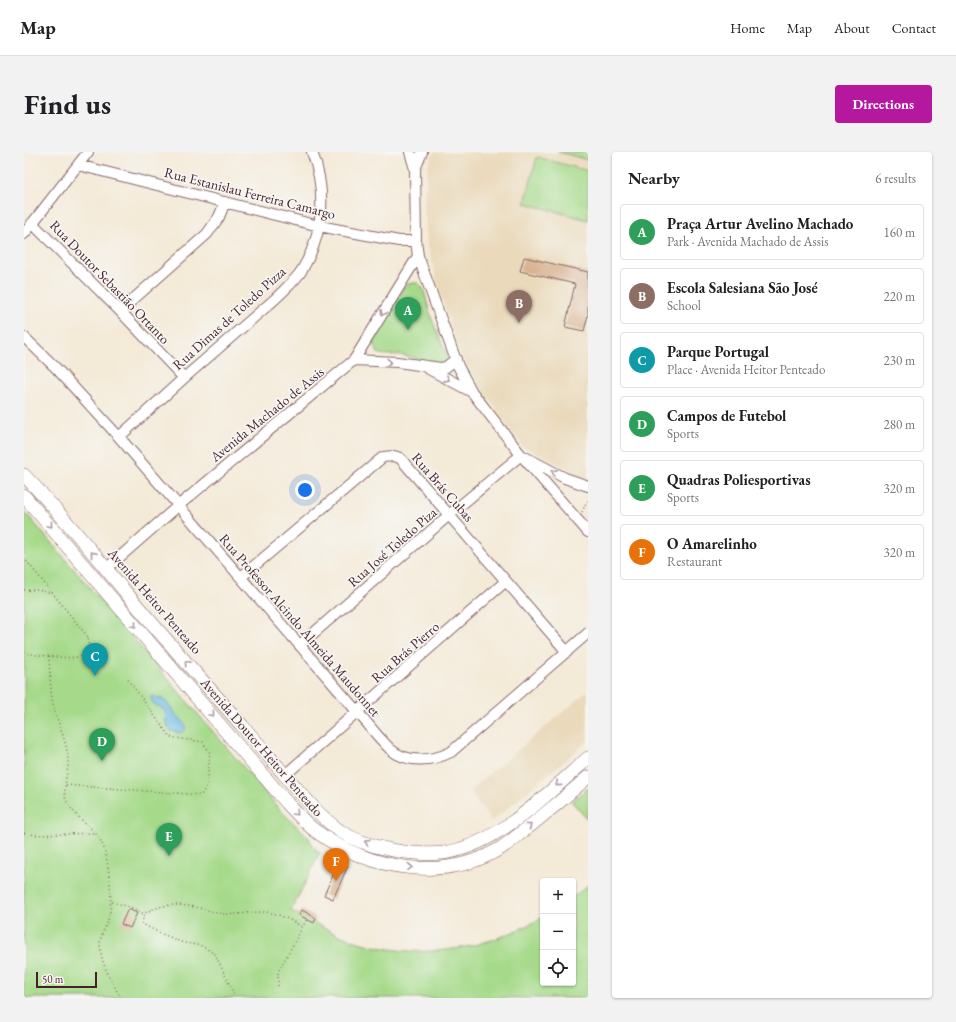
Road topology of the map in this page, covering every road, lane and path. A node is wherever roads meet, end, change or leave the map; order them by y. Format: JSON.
{"nodes":[{"id":1,"x":88,"y":152,"type":"edge"},
{"id":2,"x":312,"y":152,"type":"edge"},
{"id":3,"x":410,"y":152,"type":"edge"},
{"id":4,"x":422,"y":152,"type":"edge"},
{"id":5,"x":78,"y":165,"type":"junction"},
{"id":6,"x":415,"y":168,"type":"junction"},
{"id":7,"x":225,"y":202,"type":"junction"},
{"id":8,"x":32,"y":223,"type":"junction"},
{"id":9,"x":319,"y":226,"type":"junction"},
{"id":10,"x":24,"y":234,"type":"edge"},
{"id":11,"x":416,"y":241,"type":"junction"},
{"id":12,"x":418,"y":256,"type":"junction"},
{"id":13,"x":120,"y":311,"type":"junction"},
{"id":14,"x":24,"y":337,"type":"edge"},
{"id":15,"x":456,"y":359,"type":"junction"},
{"id":16,"x":354,"y":360,"type":"junction"},
{"id":17,"x":423,"y":367,"type":"junction"},
{"id":18,"x":184,"y":378,"type":"junction"},
{"id":19,"x":472,"y":392,"type":"junction"},
{"id":20,"x":119,"y":436,"type":"junction"},
{"id":21,"x":521,"y":455,"type":"junction"},
{"id":22,"x":24,"y":475,"type":"edge"},
{"id":23,"x":588,"y":486,"type":"edge"},
{"id":24,"x":24,"y":496,"type":"edge"},
{"id":25,"x":178,"y":506,"type":"junction"},
{"id":26,"x":449,"y":515,"type":"junction"},
{"id":27,"x":588,"y":532,"type":"edge"},
{"id":28,"x":24,"y":558,"type":"edge"},
{"id":29,"x":106,"y":569,"type":"junction"},
{"id":30,"x":241,"y":577,"type":"junction"},
{"id":31,"x":506,"y":582,"type":"junction"},
{"id":32,"x":24,"y":590,"type":"edge"},
{"id":33,"x":53,"y":594,"type":"junction"},
{"id":34,"x":588,"y":633,"type":"edge"},
{"id":35,"x":300,"y":645,"type":"junction"},
{"id":36,"x":567,"y":652,"type":"junction"},
{"id":37,"x":24,"y":653,"type":"edge"},
{"id":38,"x":49,"y":656,"type":"junction"},
{"id":39,"x":128,"y":678,"type":"dead end"},
{"id":40,"x":357,"y":712,"type":"junction"},
{"id":41,"x":588,"y":758,"type":"edge"},
{"id":42,"x":281,"y":771,"type":"junction"},
{"id":43,"x":588,"y":777,"type":"edge"},
{"id":44,"x":66,"y":785,"type":"junction"},
{"id":45,"x":24,"y":833,"type":"edge"},
{"id":46,"x":95,"y":833,"type":"junction"},
{"id":47,"x":111,"y":902,"type":"junction"},
{"id":48,"x":144,"y":914,"type":"junction"},
{"id":49,"x":307,"y":919,"type":"dead end"},
{"id":50,"x":303,"y":927,"type":"junction"},
{"id":51,"x":278,"y":986,"type":"dead end"},
{"id":52,"x":234,"y":994,"type":"dead end"},
{"id":53,"x":120,"y":998,"type":"edge"}],
"edges":[{"from":1,"to":5,"type":"street"},
{"from":2,"to":9,"type":"street","name":"Rua Dimas de Toledo Pizza"},
{"from":3,"to":6,"type":"street"},
{"from":4,"to":6,"type":"street"},
{"from":5,"to":7,"type":"street","name":"Rua Estanislau Ferreira Camargo"},
{"from":5,"to":8,"type":"street"},
{"from":6,"to":11,"type":"street"},
{"from":7,"to":9,"type":"street","name":"Rua Estanislau Ferreira Camargo"},
{"from":7,"to":13,"type":"street"},
{"from":8,"to":10,"type":"street"},
{"from":8,"to":13,"type":"street","name":"Rua Doutor Sebastião Ortanto"},
{"from":9,"to":11,"type":"street","name":"Rua Estanislau Ferreira Camargo"},
{"from":9,"to":18,"type":"street","name":"Rua Dimas de Toledo Pizza"},
{"from":11,"to":12,"type":"street"},
{"from":12,"to":15,"type":"street"},
{"from":12,"to":16,"type":"street","name":"Avenida Machado de Assis","one_way":true},
{"from":13,"to":18,"type":"street","name":"Rua Doutor Sebastião Ortanto"},
{"from":14,"to":20,"type":"street","name":"Rua Professor Alcindo Almeida Maudonnet"},
{"from":15,"to":17,"type":"street"},
{"from":15,"to":19,"type":"street"},
{"from":16,"to":17,"type":"street","one_way":true},
{"from":16,"to":25,"type":"street","name":"Avenida Machado de Assis"},
{"from":17,"to":19,"type":"street","one_way":true},
{"from":18,"to":20,"type":"street","name":"Rua Dimas de Toledo Pizza"},
{"from":19,"to":21,"type":"street"},
{"from":20,"to":25,"type":"street","name":"Rua Professor Alcindo Almeida Maudonnet"},
{"from":23,"to":21,"type":"street","one_way":true},
{"from":21,"to":26,"type":"street","name":"Rua José Toledo Piza"},
{"from":21,"to":27,"type":"street"},
{"from":29,"to":22,"type":"main road","name":"Avenida Heitor Penteado","one_way":true},
{"from":24,"to":43,"type":"main road","name":"Avenida Doutor Heitor Penteado","one_way":true},
{"from":25,"to":29,"type":"street","name":"Avenida Machado de Assis"},
{"from":25,"to":30,"type":"street","name":"Rua Professor Alcindo Almeida Maudonnet"},
{"from":26,"to":30,"type":"street","name":"Rua Brás Cubas"},
{"from":26,"to":31,"type":"street","name":"Rua Brás Cubas"},
{"from":26,"to":35,"type":"street","name":"Rua José Toledo Piza"},
{"from":28,"to":33,"type":"path"},
{"from":42,"to":29,"type":"main road","name":"Avenida Heitor Penteado","one_way":true},
{"from":30,"to":35,"type":"street","name":"Rua Professor Alcindo Almeida Maudonnet"},
{"from":31,"to":36,"type":"street","name":"Rua Brás Cubas"},
{"from":31,"to":40,"type":"street","name":"Rua Brás Pierro"},
{"from":32,"to":33,"type":"path"},
{"from":33,"to":38,"type":"path"},
{"from":34,"to":36,"type":"street","name":"Rua Professor Alcindo Almeida Maudonnet"},
{"from":35,"to":40,"type":"street","name":"Rua Professor Alcindo Almeida Maudonnet"},
{"from":36,"to":40,"type":"street","name":"Rua Professor Alcindo Almeida Maudonnet"},
{"from":37,"to":38,"type":"path"},
{"from":38,"to":44,"type":"path"},
{"from":39,"to":44,"type":"path"},
{"from":40,"to":42,"type":"street","name":"Rua Brás Pierro"},
{"from":41,"to":42,"type":"main road","name":"Avenida Doutor Heitor Penteado","one_way":true},
{"from":44,"to":46,"type":"path"},
{"from":45,"to":46,"type":"path"},
{"from":46,"to":47,"type":"path"},
{"from":47,"to":48,"type":"path"},
{"from":47,"to":53,"type":"path"},
{"from":48,"to":50,"type":"path"},
{"from":48,"to":52,"type":"path"},
{"from":49,"to":50,"type":"path"},
{"from":50,"to":51,"type":"path"}]}
